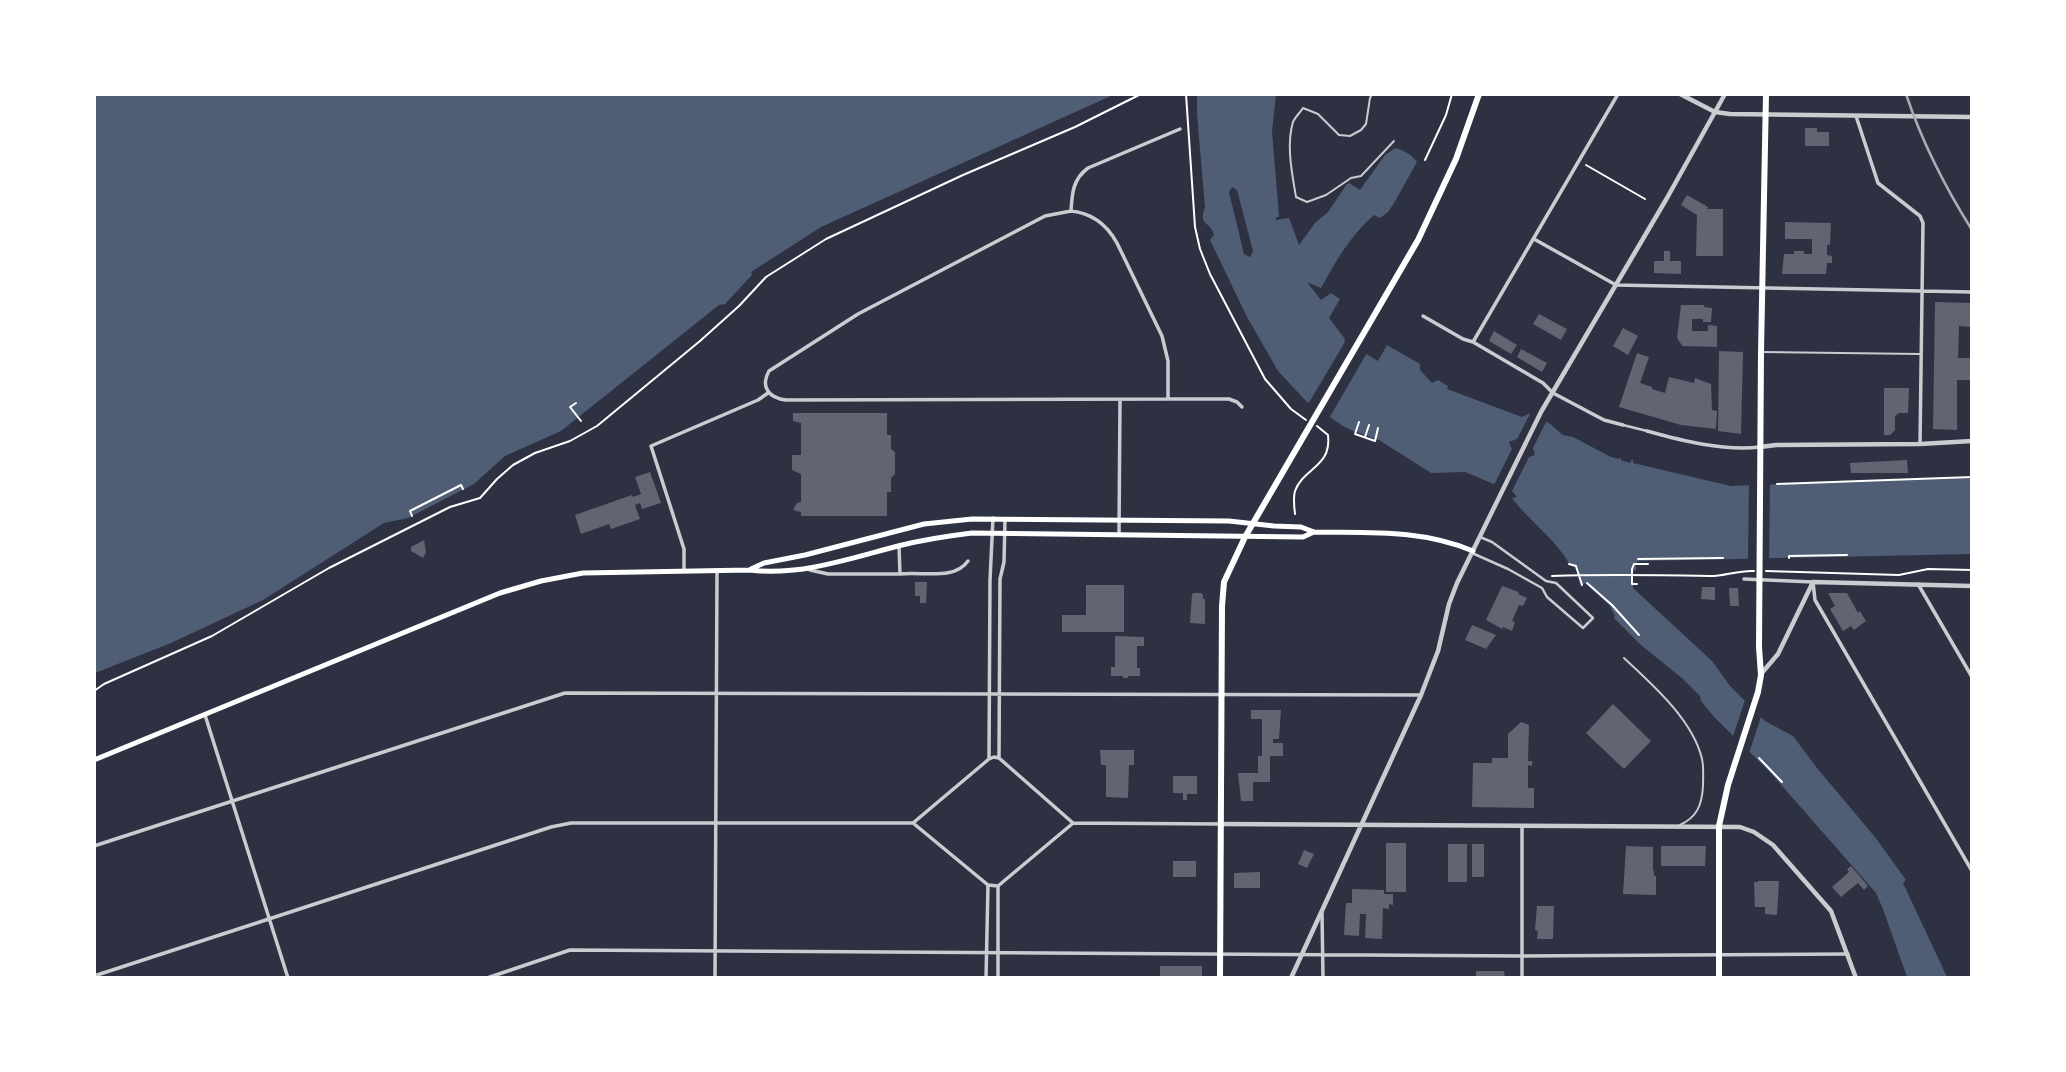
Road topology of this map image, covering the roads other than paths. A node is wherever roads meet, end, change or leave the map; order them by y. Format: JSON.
{"nodes":[{"id":1,"x":1372,"y":94,"type":"edge"},
{"id":2,"x":1479,"y":94,"type":"edge"},
{"id":3,"x":1618,"y":94,"type":"edge"},
{"id":4,"x":1680,"y":94,"type":"edge"},
{"id":5,"x":1725,"y":94,"type":"edge"},
{"id":6,"x":1766,"y":94,"type":"edge"},
{"id":7,"x":1715,"y":113,"type":"junction"},
{"id":8,"x":1766,"y":115,"type":"junction"},
{"id":9,"x":1856,"y":116,"type":"junction"},
{"id":10,"x":1972,"y":117,"type":"edge"},
{"id":11,"x":1180,"y":129,"type":"dead end"},
{"id":12,"x":1394,"y":141,"type":"dead end"},
{"id":13,"x":1071,"y":211,"type":"junction"},
{"id":14,"x":1534,"y":239,"type":"junction"},
{"id":15,"x":1616,"y":285,"type":"junction"},
{"id":16,"x":1762,"y":287,"type":"junction"},
{"id":17,"x":1922,"y":290,"type":"junction"},
{"id":18,"x":1972,"y":292,"type":"edge"},
{"id":19,"x":1423,"y":316,"type":"dead end"},
{"id":20,"x":1473,"y":342,"type":"junction"},
{"id":21,"x":1761,"y":352,"type":"junction"},
{"id":22,"x":1920,"y":354,"type":"junction"},
{"id":23,"x":768,"y":393,"type":"junction"},
{"id":24,"x":1553,"y":393,"type":"junction"},
{"id":25,"x":1168,"y":399,"type":"junction"},
{"id":26,"x":1120,"y":400,"type":"junction"},
{"id":27,"x":1242,"y":407,"type":"dead end"},
{"id":28,"x":1623,"y":425,"type":"joint"},
{"id":29,"x":1647,"y":431,"type":"joint"},
{"id":30,"x":1972,"y":441,"type":"edge"},
{"id":31,"x":1920,"y":444,"type":"junction"},
{"id":32,"x":1760,"y":447,"type":"junction"},
{"id":33,"x":993,"y":518,"type":"junction"},
{"id":34,"x":1005,"y":518,"type":"junction"},
{"id":35,"x":1119,"y":520,"type":"junction"},
{"id":36,"x":1254,"y":524,"type":"junction"},
{"id":37,"x":1314,"y":532,"type":"junction"},
{"id":38,"x":993,"y":534,"type":"junction"},
{"id":39,"x":1005,"y":534,"type":"junction"},
{"id":40,"x":1119,"y":535,"type":"junction"},
{"id":41,"x":1245,"y":537,"type":"junction"},
{"id":42,"x":1480,"y":537,"type":"junction"},
{"id":43,"x":899,"y":546,"type":"junction"},
{"id":44,"x":1472,"y":552,"type":"junction"},
{"id":45,"x":968,"y":561,"type":"dead end"},
{"id":46,"x":749,"y":570,"type":"junction"},
{"id":47,"x":810,"y":570,"type":"junction"},
{"id":48,"x":684,"y":571,"type":"junction"},
{"id":49,"x":717,"y":572,"type":"junction"},
{"id":50,"x":900,"y":574,"type":"junction"},
{"id":51,"x":1744,"y":579,"type":"dead end"},
{"id":52,"x":1546,"y":581,"type":"junction"},
{"id":53,"x":1813,"y":582,"type":"junction"},
{"id":54,"x":1918,"y":584,"type":"junction"},
{"id":55,"x":1972,"y":586,"type":"edge"},
{"id":56,"x":1542,"y":588,"type":"junction"},
{"id":57,"x":1624,"y":658,"type":"dead end"},
{"id":58,"x":1761,"y":675,"type":"junction"},
{"id":59,"x":1972,"y":677,"type":"edge"},
{"id":60,"x":717,"y":694,"type":"junction"},
{"id":61,"x":989,"y":694,"type":"junction"},
{"id":62,"x":999,"y":694,"type":"junction"},
{"id":63,"x":1421,"y":695,"type":"junction"},
{"id":64,"x":1223,"y":696,"type":"junction"},
{"id":65,"x":205,"y":715,"type":"junction"},
{"id":66,"x":999,"y":758,"type":"junction"},
{"id":67,"x":989,"y":759,"type":"junction"},
{"id":68,"x":94,"y":761,"type":"edge"},
{"id":69,"x":233,"y":802,"type":"junction"},
{"id":70,"x":716,"y":823,"type":"junction"},
{"id":71,"x":913,"y":823,"type":"junction"},
{"id":72,"x":1073,"y":823,"type":"junction"},
{"id":73,"x":1221,"y":824,"type":"junction"},
{"id":74,"x":1361,"y":825,"type":"junction"},
{"id":75,"x":1522,"y":826,"type":"junction"},
{"id":76,"x":1676,"y":826,"type":"junction"},
{"id":77,"x":1719,"y":826,"type":"junction"},
{"id":78,"x":94,"y":846,"type":"edge"},
{"id":79,"x":1972,"y":871,"type":"edge"},
{"id":80,"x":988,"y":885,"type":"junction"},
{"id":81,"x":998,"y":886,"type":"junction"},
{"id":82,"x":1322,"y":911,"type":"junction"},
{"id":83,"x":270,"y":919,"type":"junction"},
{"id":84,"x":715,"y":951,"type":"junction"},
{"id":85,"x":987,"y":953,"type":"junction"},
{"id":86,"x":999,"y":953,"type":"junction"},
{"id":87,"x":1221,"y":954,"type":"junction"},
{"id":88,"x":1719,"y":954,"type":"junction"},
{"id":89,"x":1848,"y":954,"type":"junction"},
{"id":90,"x":1302,"y":955,"type":"junction"},
{"id":91,"x":1323,"y":955,"type":"junction"},
{"id":92,"x":1522,"y":956,"type":"junction"},
{"id":93,"x":94,"y":976,"type":"edge"},
{"id":94,"x":288,"y":978,"type":"edge"},
{"id":95,"x":486,"y":978,"type":"edge"},
{"id":96,"x":715,"y":978,"type":"edge"},
{"id":97,"x":986,"y":978,"type":"edge"},
{"id":98,"x":999,"y":978,"type":"edge"},
{"id":99,"x":1220,"y":978,"type":"edge"},
{"id":100,"x":1291,"y":978,"type":"edge"},
{"id":101,"x":1323,"y":978,"type":"edge"},
{"id":102,"x":1522,"y":978,"type":"edge"},
{"id":103,"x":1719,"y":978,"type":"edge"},
{"id":104,"x":1856,"y":978,"type":"edge"}],
"edges":[{"from":1,"to":12,"type":"lane"},
{"from":2,"to":36,"type":"main road"},
{"from":3,"to":14,"type":"street"},
{"from":4,"to":7,"type":"street"},
{"from":5,"to":7,"type":"street"},
{"from":6,"to":8,"type":"main road"},
{"from":7,"to":8,"type":"street"},
{"from":7,"to":15,"type":"street"},
{"from":8,"to":9,"type":"street"},
{"from":8,"to":16,"type":"main road"},
{"from":9,"to":10,"type":"street"},
{"from":9,"to":17,"type":"street"},
{"from":11,"to":13,"type":"street"},
{"from":13,"to":23,"type":"street"},
{"from":13,"to":25,"type":"street"},
{"from":14,"to":15,"type":"street"},
{"from":14,"to":20,"type":"street"},
{"from":15,"to":16,"type":"street"},
{"from":15,"to":24,"type":"street"},
{"from":16,"to":17,"type":"street"},
{"from":16,"to":21,"type":"main road"},
{"from":17,"to":18,"type":"street"},
{"from":17,"to":22,"type":"street"},
{"from":19,"to":20,"type":"street"},
{"from":20,"to":24,"type":"street"},
{"from":21,"to":22,"type":"lane"},
{"from":21,"to":32,"type":"main road"},
{"from":22,"to":31,"type":"street"},
{"from":23,"to":26,"type":"street"},
{"from":23,"to":48,"type":"street"},
{"from":24,"to":28,"type":"street"},
{"from":24,"to":42,"type":"street"},
{"from":25,"to":26,"type":"street"},
{"from":25,"to":27,"type":"street"},
{"from":26,"to":35,"type":"street"},
{"from":28,"to":29,"type":"street"},
{"from":29,"to":32,"type":"street"},
{"from":30,"to":31,"type":"street"},
{"from":31,"to":32,"type":"street"},
{"from":32,"to":58,"type":"main road"},
{"from":33,"to":34,"type":"main road"},
{"from":33,"to":38,"type":"street"},
{"from":33,"to":46,"type":"main road"},
{"from":34,"to":35,"type":"main road"},
{"from":34,"to":39,"type":"street"},
{"from":35,"to":36,"type":"main road"},
{"from":35,"to":40,"type":"street"},
{"from":36,"to":37,"type":"main road"},
{"from":36,"to":41,"type":"main road"},
{"from":37,"to":41,"type":"main road"},
{"from":37,"to":44,"type":"main road"},
{"from":38,"to":39,"type":"main road"},
{"from":38,"to":43,"type":"main road"},
{"from":38,"to":61,"type":"street"},
{"from":39,"to":40,"type":"main road"},
{"from":39,"to":62,"type":"street"},
{"from":40,"to":41,"type":"main road"},
{"from":41,"to":64,"type":"main road"},
{"from":42,"to":44,"type":"street"},
{"from":42,"to":52,"type":"street"},
{"from":43,"to":47,"type":"main road"},
{"from":43,"to":50,"type":"street"},
{"from":44,"to":56,"type":"street"},
{"from":44,"to":63,"type":"street"},
{"from":45,"to":50,"type":"street"},
{"from":46,"to":47,"type":"main road"},
{"from":46,"to":49,"type":"main road"},
{"from":47,"to":50,"type":"street"},
{"from":48,"to":49,"type":"main road"},
{"from":48,"to":65,"type":"main road"},
{"from":49,"to":60,"type":"street"},
{"from":51,"to":53,"type":"street"},
{"from":52,"to":56,"type":"street"},
{"from":52,"to":56,"type":"street"},
{"from":53,"to":54,"type":"street"},
{"from":53,"to":58,"type":"street"},
{"from":53,"to":79,"type":"street"},
{"from":54,"to":55,"type":"street"},
{"from":54,"to":59,"type":"street"},
{"from":57,"to":76,"type":"lane"},
{"from":58,"to":77,"type":"main road"},
{"from":60,"to":61,"type":"street"},
{"from":60,"to":69,"type":"street"},
{"from":60,"to":70,"type":"street"},
{"from":61,"to":62,"type":"street"},
{"from":61,"to":67,"type":"street"},
{"from":62,"to":64,"type":"street"},
{"from":62,"to":66,"type":"street"},
{"from":63,"to":64,"type":"street"},
{"from":63,"to":74,"type":"street"},
{"from":64,"to":73,"type":"main road"},
{"from":65,"to":68,"type":"main road"},
{"from":65,"to":69,"type":"street"},
{"from":66,"to":67,"type":"street"},
{"from":66,"to":72,"type":"street"},
{"from":67,"to":71,"type":"street"},
{"from":69,"to":78,"type":"street"},
{"from":69,"to":83,"type":"street"},
{"from":70,"to":71,"type":"street"},
{"from":70,"to":83,"type":"street"},
{"from":70,"to":84,"type":"street"},
{"from":71,"to":80,"type":"street"},
{"from":72,"to":73,"type":"street"},
{"from":72,"to":81,"type":"street"},
{"from":73,"to":74,"type":"street"},
{"from":73,"to":87,"type":"main road"},
{"from":74,"to":75,"type":"street"},
{"from":74,"to":82,"type":"street"},
{"from":75,"to":76,"type":"street"},
{"from":75,"to":92,"type":"street"},
{"from":76,"to":77,"type":"street"},
{"from":77,"to":88,"type":"main road"},
{"from":77,"to":89,"type":"street"},
{"from":80,"to":81,"type":"street"},
{"from":80,"to":85,"type":"street"},
{"from":81,"to":86,"type":"street"},
{"from":82,"to":90,"type":"street"},
{"from":82,"to":91,"type":"street"},
{"from":83,"to":93,"type":"street"},
{"from":83,"to":94,"type":"street"},
{"from":84,"to":85,"type":"street"},
{"from":84,"to":95,"type":"street"},
{"from":84,"to":96,"type":"street"},
{"from":85,"to":86,"type":"street"},
{"from":85,"to":97,"type":"street"},
{"from":86,"to":87,"type":"street"},
{"from":86,"to":98,"type":"street"},
{"from":87,"to":90,"type":"street"},
{"from":87,"to":99,"type":"main road"},
{"from":88,"to":89,"type":"street"},
{"from":88,"to":92,"type":"street"},
{"from":88,"to":103,"type":"main road"},
{"from":89,"to":104,"type":"street"},
{"from":90,"to":91,"type":"street"},
{"from":90,"to":100,"type":"street"},
{"from":91,"to":92,"type":"street"},
{"from":91,"to":101,"type":"street"},
{"from":92,"to":102,"type":"street"}]}
